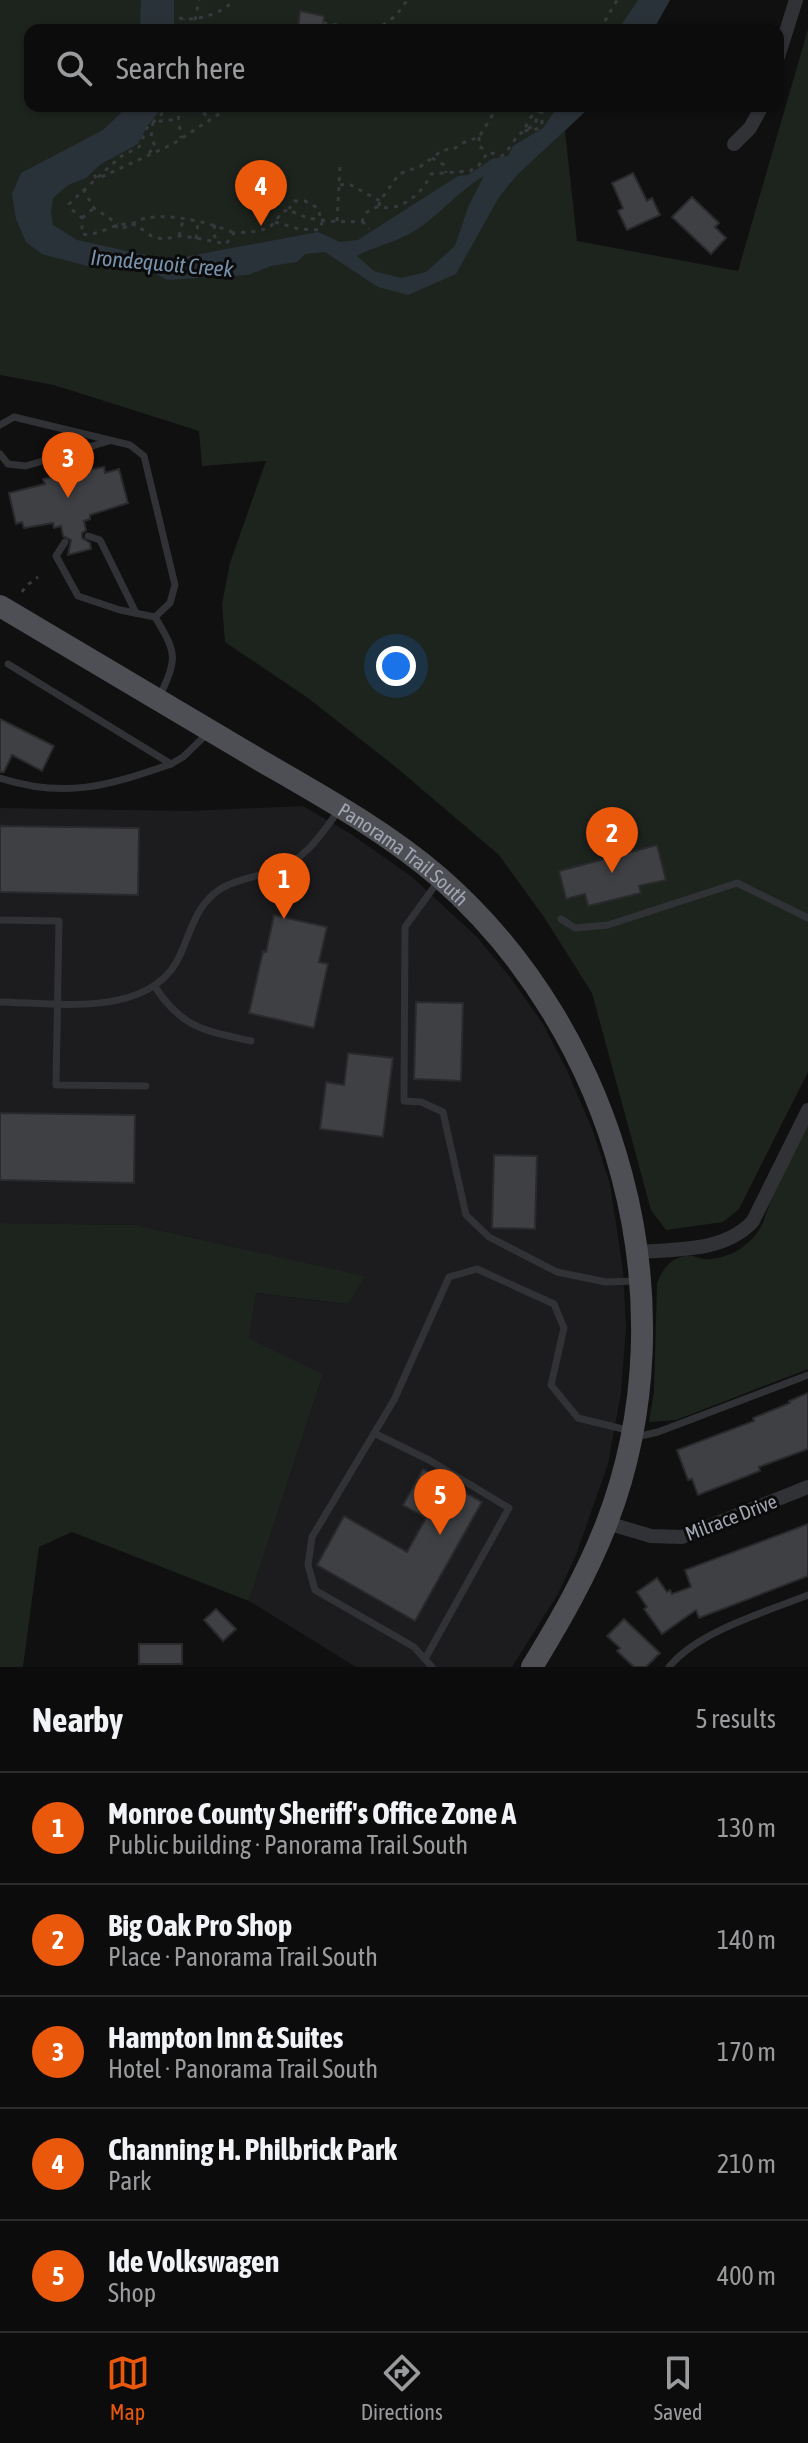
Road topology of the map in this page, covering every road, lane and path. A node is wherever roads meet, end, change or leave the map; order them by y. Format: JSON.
{"nodes":[{"id":1,"x":199,"y":0,"type":"edge"},
{"id":2,"x":234,"y":0,"type":"edge"},
{"id":3,"x":407,"y":0,"type":"edge"},
{"id":4,"x":617,"y":0,"type":"edge"},
{"id":5,"x":796,"y":0,"type":"edge"},
{"id":6,"x":179,"y":18,"type":"dead end"},
{"id":7,"x":184,"y":19,"type":"junction"},
{"id":8,"x":194,"y":19,"type":"junction"},
{"id":9,"x":323,"y":23,"type":"dead end"},
{"id":10,"x":184,"y":24,"type":"edge"},
{"id":11,"x":194,"y":24,"type":"edge"},
{"id":12,"x":334,"y":24,"type":"edge"},
{"id":13,"x":388,"y":24,"type":"edge"},
{"id":14,"x":603,"y":24,"type":"edge"},
{"id":15,"x":784,"y":38,"type":"edge"},
{"id":16,"x":164,"y":112,"type":"edge"},
{"id":17,"x":177,"y":112,"type":"edge"},
{"id":18,"x":202,"y":112,"type":"edge"},
{"id":19,"x":221,"y":112,"type":"edge"},
{"id":20,"x":494,"y":112,"type":"edge"},
{"id":21,"x":534,"y":112,"type":"edge"},
{"id":22,"x":540,"y":112,"type":"edge"},
{"id":23,"x":759,"y":112,"type":"edge"},
{"id":24,"x":178,"y":119,"type":"junction"},
{"id":25,"x":210,"y":119,"type":"junction"},
{"id":26,"x":153,"y":122,"type":"junction"},
{"id":27,"x":523,"y":131,"type":"junction"},
{"id":28,"x":479,"y":137,"type":"junction"},
{"id":29,"x":181,"y":139,"type":"junction"},
{"id":30,"x":734,"y":144,"type":"dead end"},
{"id":31,"x":137,"y":148,"type":"junction"},
{"id":32,"x":488,"y":152,"type":"junction"},
{"id":33,"x":126,"y":154,"type":"junction"},
{"id":34,"x":146,"y":156,"type":"junction"},
{"id":35,"x":432,"y":158,"type":"junction"},
{"id":36,"x":130,"y":163,"type":"junction"},
{"id":37,"x":340,"y":166,"type":"dead end"},
{"id":38,"x":421,"y":166,"type":"junction"},
{"id":39,"x":446,"y":173,"type":"junction"},
{"id":40,"x":431,"y":174,"type":"junction"},
{"id":41,"x":94,"y":175,"type":"dead end"},
{"id":42,"x":97,"y":179,"type":"junction"},
{"id":43,"x":340,"y":185,"type":"junction"},
{"id":44,"x":83,"y":189,"type":"junction"},
{"id":45,"x":379,"y":204,"type":"junction"},
{"id":46,"x":94,"y":208,"type":"junction"},
{"id":47,"x":289,"y":209,"type":"junction"},
{"id":48,"x":82,"y":218,"type":"junction"},
{"id":49,"x":321,"y":219,"type":"junction"},
{"id":50,"x":183,"y":220,"type":"junction"},
{"id":51,"x":337,"y":221,"type":"junction"},
{"id":52,"x":362,"y":221,"type":"junction"},
{"id":53,"x":275,"y":222,"type":"junction"},
{"id":54,"x":198,"y":223,"type":"junction"},
{"id":55,"x":131,"y":224,"type":"junction"},
{"id":56,"x":116,"y":225,"type":"junction"},
{"id":57,"x":215,"y":225,"type":"junction"},
{"id":58,"x":369,"y":229,"type":"dead end"},
{"id":59,"x":213,"y":233,"type":"junction"},
{"id":60,"x":234,"y":233,"type":"junction"},
{"id":61,"x":179,"y":236,"type":"junction"},
{"id":62,"x":196,"y":239,"type":"junction"},
{"id":63,"x":207,"y":241,"type":"junction"},
{"id":64,"x":218,"y":243,"type":"junction"},
{"id":65,"x":0,"y":425,"type":"edge"},
{"id":66,"x":111,"y":441,"type":"junction"},
{"id":67,"x":0,"y":454,"type":"edge"},
{"id":68,"x":88,"y":536,"type":"dead end"},
{"id":69,"x":65,"y":542,"type":"dead end"},
{"id":70,"x":38,"y":577,"type":"dead end"},
{"id":71,"x":22,"y":592,"type":"dead end"},
{"id":72,"x":0,"y":606,"type":"edge"},
{"id":73,"x":136,"y":613,"type":"junction"},
{"id":74,"x":155,"y":617,"type":"junction"},
{"id":75,"x":8,"y":664,"type":"dead end"},
{"id":76,"x":158,"y":700,"type":"junction"},
{"id":77,"x":211,"y":731,"type":"junction"},
{"id":78,"x":171,"y":764,"type":"junction"},
{"id":79,"x":0,"y":778,"type":"edge"},
{"id":80,"x":341,"y":808,"type":"junction"},
{"id":81,"x":440,"y":878,"type":"junction"},
{"id":82,"x":808,"y":918,"type":"edge"},
{"id":83,"x":561,"y":919,"type":"dead end"},
{"id":84,"x":0,"y":920,"type":"edge"},
{"id":85,"x":155,"y":987,"type":"junction"},
{"id":86,"x":0,"y":1002,"type":"edge"},
{"id":87,"x":57,"y":1003,"type":"junction"},
{"id":88,"x":251,"y":1041,"type":"dead end"},
{"id":89,"x":146,"y":1086,"type":"dead end"},
{"id":90,"x":808,"y":1110,"type":"edge"},
{"id":91,"x":637,"y":1252,"type":"junction"},
{"id":92,"x":639,"y":1281,"type":"junction"},
{"id":93,"x":808,"y":1375,"type":"edge"},
{"id":94,"x":374,"y":1433,"type":"junction"},
{"id":95,"x":631,"y":1434,"type":"junction"},
{"id":96,"x":808,"y":1487,"type":"edge"},
{"id":97,"x":607,"y":1523,"type":"junction"},
{"id":98,"x":808,"y":1595,"type":"edge"},
{"id":99,"x":425,"y":1659,"type":"junction"},
{"id":100,"x":432,"y":1667,"type":"edge"},
{"id":101,"x":532,"y":1667,"type":"edge"},
{"id":102,"x":669,"y":1667,"type":"edge"}],
"edges":[{"from":1,"to":8,"type":"path"},
{"from":2,"to":8,"type":"path"},
{"from":3,"to":13,"type":"path"},
{"from":4,"to":14,"type":"path"},
{"from":5,"to":15,"type":"street"},
{"from":6,"to":7,"type":"path"},
{"from":7,"to":8,"type":"path"},
{"from":7,"to":10,"type":"path"},
{"from":8,"to":11,"type":"path"},
{"from":9,"to":12,"type":"path"},
{"from":16,"to":26,"type":"path"},
{"from":17,"to":24,"type":"path"},
{"from":18,"to":25,"type":"path"},
{"from":19,"to":25,"type":"path"},
{"from":20,"to":28,"type":"path"},
{"from":21,"to":27,"type":"path"},
{"from":22,"to":27,"type":"path"},
{"from":23,"to":30,"type":"street"},
{"from":24,"to":26,"type":"path"},
{"from":24,"to":29,"type":"path"},
{"from":25,"to":29,"type":"path"},
{"from":26,"to":31,"type":"path"},
{"from":26,"to":34,"type":"path"},
{"from":27,"to":32,"type":"path"},
{"from":28,"to":32,"type":"path"},
{"from":28,"to":35,"type":"path"},
{"from":29,"to":34,"type":"path"},
{"from":31,"to":33,"type":"path"},
{"from":31,"to":34,"type":"path"},
{"from":32,"to":39,"type":"path"},
{"from":33,"to":36,"type":"path"},
{"from":33,"to":42,"type":"path"},
{"from":34,"to":36,"type":"path"},
{"from":35,"to":38,"type":"path"},
{"from":35,"to":39,"type":"path"},
{"from":36,"to":42,"type":"path"},
{"from":37,"to":43,"type":"path"},
{"from":38,"to":40,"type":"path"},
{"from":38,"to":45,"type":"path"},
{"from":39,"to":40,"type":"path"},
{"from":40,"to":45,"type":"path"},
{"from":41,"to":42,"type":"path"},
{"from":42,"to":44,"type":"path"},
{"from":43,"to":45,"type":"path"},
{"from":43,"to":51,"type":"path"},
{"from":44,"to":46,"type":"path"},
{"from":44,"to":48,"type":"path"},
{"from":45,"to":52,"type":"path"},
{"from":46,"to":48,"type":"path"},
{"from":46,"to":56,"type":"path"},
{"from":47,"to":49,"type":"path"},
{"from":47,"to":49,"type":"path"},
{"from":47,"to":53,"type":"path"},
{"from":48,"to":56,"type":"path"},
{"from":49,"to":51,"type":"path"},
{"from":49,"to":53,"type":"path"},
{"from":50,"to":54,"type":"path"},
{"from":50,"to":55,"type":"path"},
{"from":50,"to":61,"type":"path"},
{"from":51,"to":52,"type":"path"},
{"from":52,"to":58,"type":"path"},
{"from":53,"to":60,"type":"path"},
{"from":54,"to":57,"type":"path"},
{"from":54,"to":62,"type":"path"},
{"from":55,"to":56,"type":"path"},
{"from":55,"to":61,"type":"path"},
{"from":57,"to":59,"type":"path"},
{"from":57,"to":60,"type":"path"},
{"from":59,"to":63,"type":"path"},
{"from":59,"to":64,"type":"path"},
{"from":60,"to":64,"type":"path"},
{"from":61,"to":62,"type":"path"},
{"from":62,"to":63,"type":"path"},
{"from":63,"to":64,"type":"path"},
{"from":65,"to":66,"type":"lane"},
{"from":66,"to":67,"type":"lane"},
{"from":66,"to":74,"type":"lane"},
{"from":68,"to":73,"type":"lane"},
{"from":69,"to":73,"type":"lane"},
{"from":70,"to":71,"type":"path"},
{"from":72,"to":76,"type":"main road","name":"Panorama Trail South"},
{"from":73,"to":74,"type":"lane"},
{"from":74,"to":76,"type":"lane"},
{"from":75,"to":78,"type":"lane"},
{"from":76,"to":77,"type":"main road","name":"Panorama Trail South"},
{"from":77,"to":78,"type":"lane"},
{"from":77,"to":80,"type":"main road","name":"Panorama Trail South"},
{"from":78,"to":79,"type":"lane"},
{"from":80,"to":81,"type":"main road","name":"Panorama Trail South"},
{"from":80,"to":85,"type":"lane"},
{"from":81,"to":91,"type":"main road","name":"Panorama Trail South"},
{"from":81,"to":92,"type":"lane"},
{"from":82,"to":83,"type":"lane"},
{"from":84,"to":87,"type":"lane"},
{"from":85,"to":87,"type":"lane"},
{"from":85,"to":88,"type":"lane"},
{"from":86,"to":87,"type":"lane"},
{"from":87,"to":89,"type":"lane"},
{"from":90,"to":91,"type":"street"},
{"from":91,"to":92,"type":"main road","name":"Panorama Trail South"},
{"from":92,"to":95,"type":"main road","name":"Panorama Trail South"},
{"from":93,"to":95,"type":"lane"},
{"from":94,"to":95,"type":"lane"},
{"from":94,"to":99,"type":"lane"},
{"from":94,"to":99,"type":"lane"},
{"from":95,"to":97,"type":"main road","name":"Panorama Trail South"},
{"from":96,"to":97,"type":"street","name":"Milrace Drive"},
{"from":97,"to":101,"type":"main road","name":"Panorama Trail South"},
{"from":98,"to":102,"type":"lane"},
{"from":99,"to":100,"type":"lane"}]}
